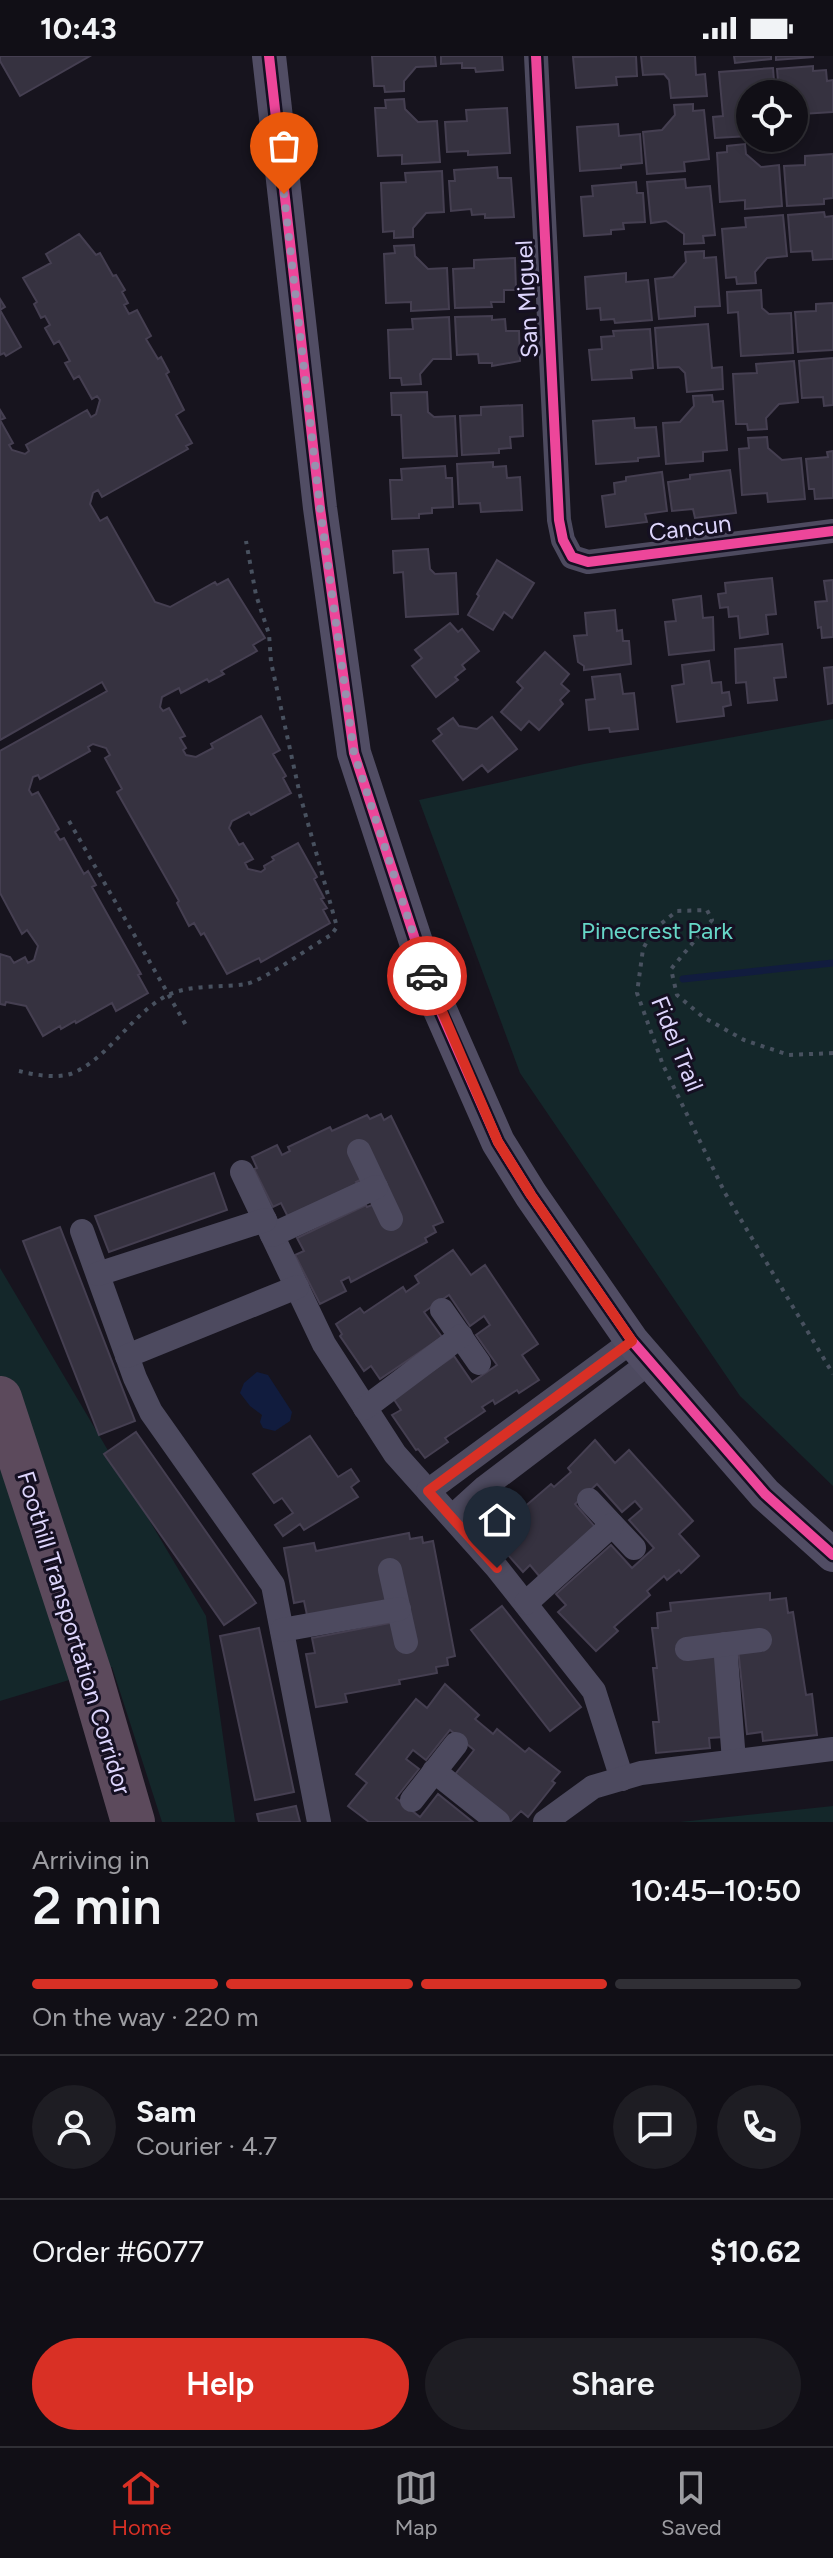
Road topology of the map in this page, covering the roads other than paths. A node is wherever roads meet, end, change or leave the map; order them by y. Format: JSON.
{"nodes":[{"id":1,"x":269,"y":56,"type":"edge"},
{"id":2,"x":536,"y":56,"type":"edge"},
{"id":3,"x":833,"y":531,"type":"edge"},
{"id":4,"x":563,"y":540,"type":"joint"},
{"id":5,"x":359,"y":1151,"type":"dead end"},
{"id":6,"x":242,"y":1172,"type":"dead end"},
{"id":7,"x":376,"y":1187,"type":"junction"},
{"id":8,"x":391,"y":1219,"type":"dead end"},
{"id":9,"x":268,"y":1228,"type":"junction"},
{"id":10,"x":82,"y":1231,"type":"dead end"},
{"id":11,"x":98,"y":1274,"type":"junction"},
{"id":12,"x":297,"y":1287,"type":"junction"},
{"id":13,"x":442,"y":1310,"type":"dead end"},
{"id":14,"x":461,"y":1336,"type":"junction"},
{"id":15,"x":641,"y":1352,"type":"junction"},
{"id":16,"x":127,"y":1356,"type":"junction"},
{"id":17,"x":479,"y":1363,"type":"dead end"},
{"id":18,"x":0,"y":1398,"type":"edge"},
{"id":19,"x":365,"y":1408,"type":"junction"},
{"id":20,"x":428,"y":1491,"type":"junction"},
{"id":21,"x":589,"y":1500,"type":"dead end"},
{"id":22,"x":452,"y":1517,"type":"junction"},
{"id":23,"x":612,"y":1525,"type":"junction"},
{"id":24,"x":634,"y":1548,"type":"dead end"},
{"id":25,"x":833,"y":1555,"type":"edge"},
{"id":26,"x":390,"y":1570,"type":"dead end"},
{"id":27,"x":526,"y":1603,"type":"junction"},
{"id":28,"x":399,"y":1609,"type":"junction"},
{"id":29,"x":282,"y":1630,"type":"junction"},
{"id":30,"x":760,"y":1640,"type":"dead end"},
{"id":31,"x":406,"y":1642,"type":"dead end"},
{"id":32,"x":725,"y":1644,"type":"junction"},
{"id":33,"x":687,"y":1649,"type":"dead end"},
{"id":34,"x":456,"y":1744,"type":"dead end"},
{"id":35,"x":833,"y":1749,"type":"edge"},
{"id":36,"x":734,"y":1761,"type":"junction"},
{"id":37,"x":434,"y":1771,"type":"junction"},
{"id":38,"x":622,"y":1779,"type":"junction"},
{"id":39,"x":412,"y":1800,"type":"dead end"},
{"id":40,"x":133,"y":1822,"type":"edge"},
{"id":41,"x":319,"y":1822,"type":"edge"},
{"id":42,"x":498,"y":1822,"type":"edge"},
{"id":43,"x":545,"y":1822,"type":"edge"}],
"edges":[{"from":1,"to":15,"type":"main road"},
{"from":2,"to":4,"type":"street","name":"San Miguel"},
{"from":3,"to":4,"type":"street","name":"Cancun"},
{"from":5,"to":7,"type":"street"},
{"from":6,"to":9,"type":"street"},
{"from":7,"to":8,"type":"street"},
{"from":7,"to":9,"type":"street"},
{"from":9,"to":11,"type":"street"},
{"from":9,"to":12,"type":"street"},
{"from":10,"to":11,"type":"street"},
{"from":11,"to":16,"type":"street"},
{"from":12,"to":16,"type":"street"},
{"from":12,"to":19,"type":"street"},
{"from":13,"to":14,"type":"street"},
{"from":14,"to":17,"type":"street"},
{"from":14,"to":19,"type":"street"},
{"from":15,"to":20,"type":"street"},
{"from":15,"to":22,"type":"street"},
{"from":15,"to":25,"type":"main road"},
{"from":16,"to":29,"type":"street"},
{"from":18,"to":40,"type":"highway","name":"Foothill Transportation Corridor"},
{"from":19,"to":20,"type":"street"},
{"from":20,"to":22,"type":"street"},
{"from":21,"to":23,"type":"street"},
{"from":22,"to":27,"type":"street"},
{"from":23,"to":24,"type":"street"},
{"from":23,"to":27,"type":"street"},
{"from":26,"to":28,"type":"street"},
{"from":27,"to":38,"type":"street"},
{"from":28,"to":29,"type":"street"},
{"from":28,"to":31,"type":"street"},
{"from":29,"to":41,"type":"street"},
{"from":30,"to":32,"type":"street"},
{"from":32,"to":33,"type":"street"},
{"from":32,"to":36,"type":"street"},
{"from":34,"to":37,"type":"street"},
{"from":35,"to":36,"type":"street"},
{"from":36,"to":38,"type":"street"},
{"from":37,"to":39,"type":"street"},
{"from":37,"to":42,"type":"street"},
{"from":38,"to":43,"type":"street"}]}
